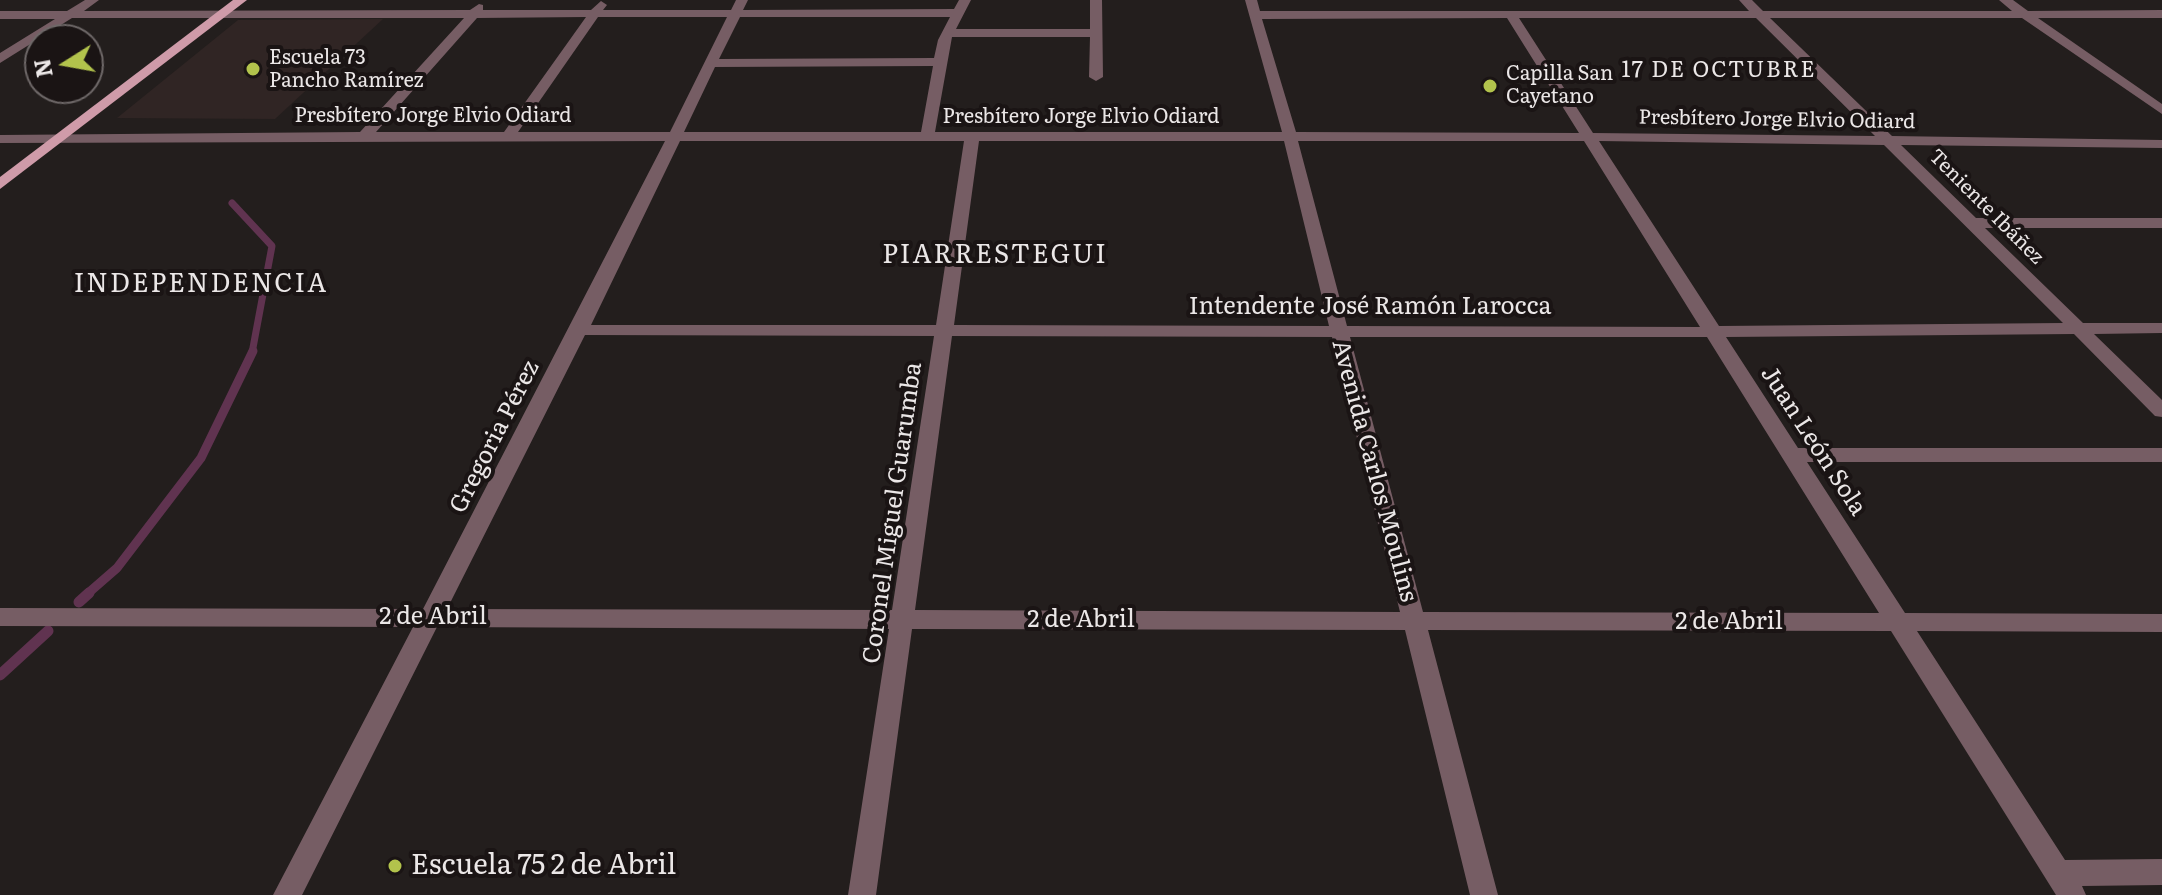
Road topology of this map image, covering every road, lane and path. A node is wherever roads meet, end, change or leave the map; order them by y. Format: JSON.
{"nodes":[{"id":1,"x":93,"y":0,"type":"edge"},
{"id":2,"x":241,"y":0,"type":"edge"},
{"id":3,"x":368,"y":0,"type":"edge"},
{"id":4,"x":486,"y":0,"type":"edge"},
{"id":5,"x":605,"y":0,"type":"edge"},
{"id":6,"x":965,"y":0,"type":"edge"},
{"id":7,"x":1096,"y":0,"type":"edge"},
{"id":8,"x":1543,"y":0,"type":"edge"},
{"id":9,"x":1745,"y":0,"type":"edge"},
{"id":10,"x":2005,"y":0,"type":"edge"},
{"id":11,"x":739,"y":6,"type":"edge"},
{"id":12,"x":1253,"y":7,"type":"edge"},
{"id":13,"x":958,"y":13,"type":"junction"},
{"id":14,"x":474,"y":14,"type":"junction"},
{"id":15,"x":595,"y":14,"type":"junction"},
{"id":16,"x":2025,"y":14,"type":"junction"},
{"id":17,"x":2162,"y":14,"type":"edge"},
{"id":18,"x":0,"y":15,"type":"edge"},
{"id":19,"x":68,"y":15,"type":"junction"},
{"id":20,"x":221,"y":15,"type":"junction"},
{"id":21,"x":353,"y":15,"type":"junction"},
{"id":22,"x":1511,"y":15,"type":"junction"},
{"id":23,"x":1553,"y":15,"type":"junction"},
{"id":24,"x":1760,"y":15,"type":"junction"},
{"id":25,"x":948,"y":33,"type":"junction"},
{"id":26,"x":1096,"y":33,"type":"junction"},
{"id":27,"x":0,"y":59,"type":"edge"},
{"id":28,"x":940,"y":62,"type":"junction"},
{"id":29,"x":713,"y":63,"type":"junction"},
{"id":30,"x":1096,"y":77,"type":"dead end"},
{"id":31,"x":2162,"y":110,"type":"edge"},
{"id":32,"x":364,"y":136,"type":"junction"},
{"id":33,"x":508,"y":136,"type":"junction"},
{"id":34,"x":676,"y":136,"type":"junction"},
{"id":35,"x":927,"y":136,"type":"junction"},
{"id":36,"x":972,"y":137,"type":"junction"},
{"id":37,"x":1290,"y":137,"type":"junction"},
{"id":38,"x":1589,"y":137,"type":"junction"},
{"id":39,"x":0,"y":139,"type":"edge"},
{"id":40,"x":58,"y":140,"type":"junction"},
{"id":41,"x":1889,"y":141,"type":"junction"},
{"id":42,"x":2162,"y":144,"type":"edge"},
{"id":43,"x":0,"y":184,"type":"edge"},
{"id":44,"x":1971,"y":223,"type":"junction"},
{"id":45,"x":2162,"y":223,"type":"edge"},
{"id":46,"x":2078,"y":328,"type":"junction"},
{"id":47,"x":2162,"y":328,"type":"edge"},
{"id":48,"x":579,"y":330,"type":"junction"},
{"id":49,"x":945,"y":331,"type":"junction"},
{"id":50,"x":1338,"y":331,"type":"junction"},
{"id":51,"x":1711,"y":332,"type":"junction"},
{"id":52,"x":2162,"y":411,"type":"edge"},
{"id":53,"x":1791,"y":455,"type":"junction"},
{"id":54,"x":2162,"y":455,"type":"edge"},
{"id":55,"x":0,"y":617,"type":"edge"},
{"id":56,"x":432,"y":617,"type":"junction"},
{"id":57,"x":904,"y":620,"type":"junction"},
{"id":58,"x":1414,"y":621,"type":"junction"},
{"id":59,"x":1898,"y":623,"type":"junction"},
{"id":60,"x":2162,"y":623,"type":"edge"},
{"id":61,"x":2162,"y":872,"type":"edge"},
{"id":62,"x":2065,"y":884,"type":"edge"},
{"id":63,"x":287,"y":895,"type":"edge"},
{"id":64,"x":862,"y":895,"type":"edge"},
{"id":65,"x":1484,"y":895,"type":"edge"}],
"edges":[{"from":1,"to":19,"type":"street"},
{"from":2,"to":20,"type":"main road"},
{"from":3,"to":21,"type":"street"},
{"from":4,"to":14,"type":"street"},
{"from":5,"to":15,"type":"street"},
{"from":6,"to":13,"type":"street"},
{"from":7,"to":26,"type":"street"},
{"from":8,"to":23,"type":"street"},
{"from":9,"to":24,"type":"street","name":"Teniente Ibáñez"},
{"from":10,"to":16,"type":"street"},
{"from":11,"to":13,"type":"street"},
{"from":11,"to":15,"type":"street"},
{"from":11,"to":29,"type":"street","name":"Gregoria Pérez"},
{"from":12,"to":22,"type":"street"},
{"from":12,"to":37,"type":"street","name":"Avenida Carlos Moulins"},
{"from":13,"to":25,"type":"street"},
{"from":14,"to":15,"type":"street"},
{"from":14,"to":21,"type":"street"},
{"from":14,"to":32,"type":"street"},
{"from":15,"to":33,"type":"street"},
{"from":16,"to":17,"type":"street"},
{"from":16,"to":24,"type":"street"},
{"from":16,"to":31,"type":"street"},
{"from":18,"to":19,"type":"street"},
{"from":19,"to":20,"type":"street"},
{"from":19,"to":27,"type":"street"},
{"from":20,"to":21,"type":"street"},
{"from":20,"to":40,"type":"main road"},
{"from":22,"to":23,"type":"street"},
{"from":22,"to":38,"type":"street","name":"Juan León Sola"},
{"from":23,"to":24,"type":"street"},
{"from":24,"to":41,"type":"street","name":"Teniente Ibáñez"},
{"from":25,"to":26,"type":"street"},
{"from":25,"to":28,"type":"street"},
{"from":26,"to":30,"type":"street"},
{"from":28,"to":29,"type":"street"},
{"from":28,"to":35,"type":"street"},
{"from":29,"to":34,"type":"street","name":"Gregoria Pérez"},
{"from":32,"to":33,"type":"street","name":"Presbítero Jorge Elvio Odiard"},
{"from":32,"to":40,"type":"street","name":"Presbítero Jorge Elvio Odiard"},
{"from":33,"to":34,"type":"street","name":"Presbítero Jorge Elvio Odiard"},
{"from":34,"to":35,"type":"street","name":"Presbítero Jorge Elvio Odiard"},
{"from":34,"to":48,"type":"street","name":"Gregoria Pérez"},
{"from":35,"to":36,"type":"street","name":"Presbítero Jorge Elvio Odiard"},
{"from":36,"to":37,"type":"street","name":"Presbítero Jorge Elvio Odiard"},
{"from":36,"to":49,"type":"street","name":"Coronel Miguel Guarumba"},
{"from":37,"to":38,"type":"street","name":"Presbítero Jorge Elvio Odiard"},
{"from":37,"to":50,"type":"street","name":"Avenida Carlos Moulins"},
{"from":38,"to":41,"type":"street","name":"Presbítero Jorge Elvio Odiard"},
{"from":38,"to":51,"type":"street","name":"Juan León Sola"},
{"from":39,"to":40,"type":"street","name":"Presbítero Jorge Elvio Odiard"},
{"from":40,"to":43,"type":"main road"},
{"from":41,"to":42,"type":"street","name":"Presbítero Jorge Elvio Odiard"},
{"from":41,"to":44,"type":"street","name":"Teniente Ibáñez"},
{"from":44,"to":45,"type":"street"},
{"from":44,"to":46,"type":"street","name":"Teniente Ibáñez"},
{"from":46,"to":47,"type":"street","name":"Intendente José Ramón Larocca"},
{"from":46,"to":51,"type":"street","name":"Intendente José Ramón Larocca"},
{"from":46,"to":52,"type":"street","name":"Teniente Ibáñez"},
{"from":48,"to":49,"type":"street","name":"Intendente José Ramón Larocca"},
{"from":48,"to":56,"type":"street","name":"Gregoria Pérez"},
{"from":49,"to":50,"type":"street","name":"Intendente José Ramón Larocca"},
{"from":49,"to":57,"type":"street","name":"Coronel Miguel Guarumba"},
{"from":50,"to":51,"type":"street","name":"Intendente José Ramón Larocca"},
{"from":50,"to":58,"type":"street","name":"Avenida Carlos Moulins"},
{"from":51,"to":53,"type":"street","name":"Juan León Sola"},
{"from":53,"to":54,"type":"street"},
{"from":53,"to":59,"type":"street","name":"Juan León Sola"},
{"from":55,"to":56,"type":"street","name":"2 de Abril"},
{"from":56,"to":57,"type":"street","name":"2 de Abril"},
{"from":56,"to":63,"type":"street","name":"Gregoria Pérez"},
{"from":57,"to":58,"type":"street","name":"2 de Abril"},
{"from":57,"to":64,"type":"street","name":"Coronel Miguel Guarumba"},
{"from":58,"to":59,"type":"street","name":"2 de Abril"},
{"from":58,"to":65,"type":"street","name":"Avenida Carlos Moulins"},
{"from":59,"to":60,"type":"street","name":"2 de Abril"},
{"from":59,"to":62,"type":"street","name":"Juan León Sola"},
{"from":61,"to":62,"type":"street"}]}
